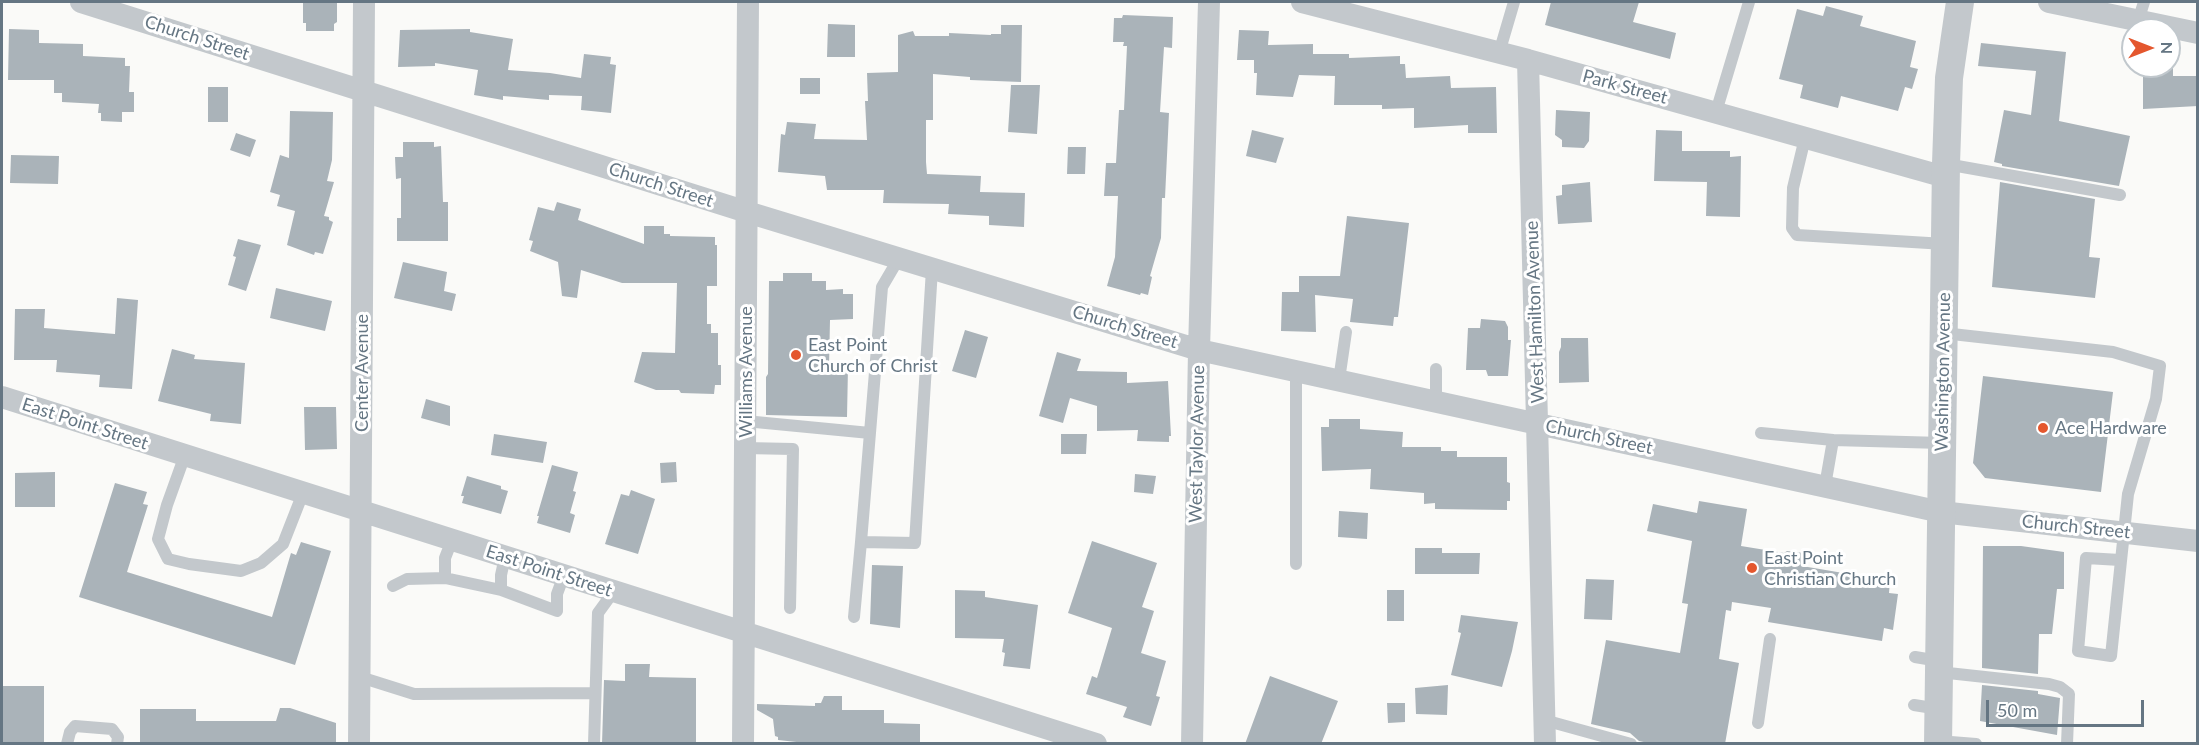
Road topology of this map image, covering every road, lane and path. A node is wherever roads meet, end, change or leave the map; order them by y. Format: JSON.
{"nodes":[{"id":1,"x":81,"y":2,"type":"edge"},
{"id":2,"x":364,"y":2,"type":"edge"},
{"id":3,"x":748,"y":2,"type":"edge"},
{"id":4,"x":1209,"y":2,"type":"edge"},
{"id":5,"x":1302,"y":2,"type":"edge"},
{"id":6,"x":1514,"y":2,"type":"edge"},
{"id":7,"x":1749,"y":2,"type":"edge"},
{"id":8,"x":1960,"y":2,"type":"edge"},
{"id":9,"x":2049,"y":2,"type":"edge"},
{"id":10,"x":2141,"y":11,"type":"edge"},
{"id":11,"x":2198,"y":33,"type":"edge"},
{"id":12,"x":1499,"y":52,"type":"junction"},
{"id":13,"x":1528,"y":60,"type":"junction"},
{"id":14,"x":363,"y":91,"type":"junction"},
{"id":15,"x":1716,"y":112,"type":"junction"},
{"id":16,"x":1805,"y":138,"type":"junction"},
{"id":17,"x":1946,"y":171,"type":"junction"},
{"id":18,"x":2120,"y":195,"type":"dead end"},
{"id":19,"x":747,"y":212,"type":"junction"},
{"id":20,"x":1945,"y":244,"type":"junction"},
{"id":21,"x":899,"y":258,"type":"junction"},
{"id":22,"x":932,"y":269,"type":"junction"},
{"id":23,"x":1346,"y":332,"type":"dead end"},
{"id":24,"x":1943,"y":333,"type":"junction"},
{"id":25,"x":1199,"y":350,"type":"junction"},
{"id":26,"x":1436,"y":369,"type":"dead end"},
{"id":27,"x":1296,"y":371,"type":"junction"},
{"id":28,"x":1339,"y":380,"type":"junction"},
{"id":29,"x":2,"y":398,"type":"edge"},
{"id":30,"x":1436,"y":402,"type":"junction"},
{"id":31,"x":745,"y":421,"type":"junction"},
{"id":32,"x":1538,"y":424,"type":"junction"},
{"id":33,"x":870,"y":433,"type":"junction"},
{"id":34,"x":1761,"y":433,"type":"dead end"},
{"id":35,"x":1833,"y":440,"type":"junction"},
{"id":36,"x":1942,"y":442,"type":"junction"},
{"id":37,"x":745,"y":448,"type":"junction"},
{"id":38,"x":185,"y":455,"type":"junction"},
{"id":39,"x":1825,"y":486,"type":"junction"},
{"id":40,"x":303,"y":493,"type":"junction"},
{"id":41,"x":362,"y":511,"type":"junction"},
{"id":42,"x":1941,"y":512,"type":"junction"},
{"id":43,"x":2123,"y":532,"type":"junction"},
{"id":44,"x":452,"y":540,"type":"junction"},
{"id":45,"x":2198,"y":541,"type":"edge"},
{"id":46,"x":861,"y":542,"type":"junction"},
{"id":47,"x":505,"y":557,"type":"junction"},
{"id":48,"x":2121,"y":560,"type":"junction"},
{"id":49,"x":1296,"y":564,"type":"dead end"},
{"id":50,"x":564,"y":575,"type":"junction"},
{"id":51,"x":445,"y":578,"type":"junction"},
{"id":52,"x":393,"y":586,"type":"dead end"},
{"id":53,"x":501,"y":590,"type":"junction"},
{"id":54,"x":614,"y":591,"type":"junction"},
{"id":55,"x":790,"y":608,"type":"dead end"},
{"id":56,"x":854,"y":617,"type":"dead end"},
{"id":57,"x":744,"y":632,"type":"junction"},
{"id":58,"x":1770,"y":639,"type":"dead end"},
{"id":59,"x":1931,"y":663,"type":"junction"},
{"id":60,"x":360,"y":677,"type":"junction"},
{"id":61,"x":595,"y":693,"type":"junction"},
{"id":62,"x":1544,"y":720,"type":"junction"},
{"id":63,"x":1758,"y":723,"type":"dead end"},
{"id":64,"x":1938,"y":742,"type":"edge"},
{"id":65,"x":67,"y":744,"type":"edge"},
{"id":66,"x":117,"y":744,"type":"edge"},
{"id":67,"x":360,"y":744,"type":"edge"},
{"id":68,"x":594,"y":744,"type":"edge"},
{"id":69,"x":743,"y":744,"type":"edge"},
{"id":70,"x":1096,"y":744,"type":"edge"},
{"id":71,"x":1192,"y":744,"type":"edge"},
{"id":72,"x":1545,"y":744,"type":"edge"},
{"id":73,"x":1631,"y":744,"type":"edge"},
{"id":74,"x":1976,"y":744,"type":"edge"},
{"id":75,"x":2067,"y":744,"type":"edge"}],
"edges":[{"from":1,"to":14,"type":"street","name":"Church Street"},
{"from":2,"to":14,"type":"street","name":"Center Avenue"},
{"from":3,"to":19,"type":"street","name":"Williams Avenue"},
{"from":4,"to":25,"type":"street","name":"West Taylor Avenue"},
{"from":5,"to":12,"type":"street","name":"Park Street"},
{"from":6,"to":12,"type":"lane"},
{"from":7,"to":15,"type":"lane"},
{"from":8,"to":17,"type":"street","name":"Washington Avenue"},
{"from":9,"to":10,"type":"street"},
{"from":10,"to":11,"type":"street"},
{"from":12,"to":13,"type":"street","name":"Park Street"},
{"from":13,"to":15,"type":"street","name":"Park Street"},
{"from":13,"to":32,"type":"street","name":"West Hamilton Avenue"},
{"from":14,"to":19,"type":"street","name":"Church Street"},
{"from":14,"to":41,"type":"street","name":"Center Avenue"},
{"from":15,"to":16,"type":"street","name":"Park Street"},
{"from":16,"to":17,"type":"street","name":"Park Street"},
{"from":16,"to":20,"type":"lane"},
{"from":17,"to":18,"type":"lane"},
{"from":17,"to":20,"type":"street","name":"Washington Avenue"},
{"from":19,"to":21,"type":"street","name":"Church Street"},
{"from":19,"to":31,"type":"street","name":"Williams Avenue"},
{"from":20,"to":24,"type":"street","name":"Washington Avenue"},
{"from":21,"to":22,"type":"street","name":"Church Street"},
{"from":21,"to":33,"type":"lane"},
{"from":22,"to":25,"type":"street","name":"Church Street"},
{"from":22,"to":46,"type":"lane"},
{"from":23,"to":28,"type":"lane"},
{"from":24,"to":36,"type":"street","name":"Washington Avenue"},
{"from":24,"to":43,"type":"lane"},
{"from":25,"to":27,"type":"street","name":"Church Street"},
{"from":25,"to":71,"type":"street","name":"West Taylor Avenue"},
{"from":26,"to":30,"type":"lane"},
{"from":27,"to":28,"type":"street","name":"Church Street"},
{"from":27,"to":49,"type":"lane"},
{"from":28,"to":30,"type":"street","name":"Church Street"},
{"from":29,"to":38,"type":"street","name":"East Point Street"},
{"from":30,"to":32,"type":"street","name":"Church Street"},
{"from":31,"to":33,"type":"lane"},
{"from":31,"to":37,"type":"street","name":"Williams Avenue"},
{"from":32,"to":39,"type":"street","name":"Church Street"},
{"from":32,"to":62,"type":"street","name":"West Hamilton Avenue"},
{"from":33,"to":46,"type":"lane"},
{"from":34,"to":35,"type":"lane"},
{"from":35,"to":36,"type":"lane"},
{"from":35,"to":39,"type":"lane"},
{"from":36,"to":42,"type":"street","name":"Washington Avenue"},
{"from":37,"to":55,"type":"lane"},
{"from":37,"to":57,"type":"street","name":"Williams Avenue"},
{"from":38,"to":40,"type":"street","name":"East Point Street"},
{"from":38,"to":40,"type":"lane"},
{"from":39,"to":42,"type":"street","name":"Church Street"},
{"from":40,"to":41,"type":"street","name":"East Point Street"},
{"from":41,"to":44,"type":"street","name":"East Point Street"},
{"from":41,"to":60,"type":"street","name":"Center Avenue"},
{"from":42,"to":43,"type":"street","name":"Church Street"},
{"from":42,"to":59,"type":"street","name":"Washington Avenue"},
{"from":43,"to":45,"type":"street","name":"Church Street"},
{"from":43,"to":48,"type":"lane"},
{"from":44,"to":47,"type":"street","name":"East Point Street"},
{"from":44,"to":51,"type":"lane"},
{"from":46,"to":56,"type":"lane"},
{"from":47,"to":50,"type":"street","name":"East Point Street"},
{"from":47,"to":53,"type":"lane"},
{"from":48,"to":48,"type":"lane"},
{"from":50,"to":53,"type":"lane"},
{"from":50,"to":54,"type":"street","name":"East Point Street"},
{"from":51,"to":52,"type":"lane"},
{"from":51,"to":53,"type":"lane"},
{"from":54,"to":57,"type":"street","name":"East Point Street"},
{"from":54,"to":61,"type":"lane"},
{"from":57,"to":69,"type":"street","name":"Williams Avenue"},
{"from":57,"to":70,"type":"street","name":"East Point Street"},
{"from":58,"to":63,"type":"lane"},
{"from":59,"to":64,"type":"street","name":"Washington Avenue"},
{"from":59,"to":75,"type":"lane"},
{"from":60,"to":61,"type":"lane"},
{"from":60,"to":67,"type":"street","name":"Center Avenue"},
{"from":61,"to":68,"type":"lane"},
{"from":62,"to":72,"type":"street","name":"West Hamilton Avenue"},
{"from":62,"to":73,"type":"lane"},
{"from":64,"to":74,"type":"lane"},
{"from":65,"to":66,"type":"lane"}]}
